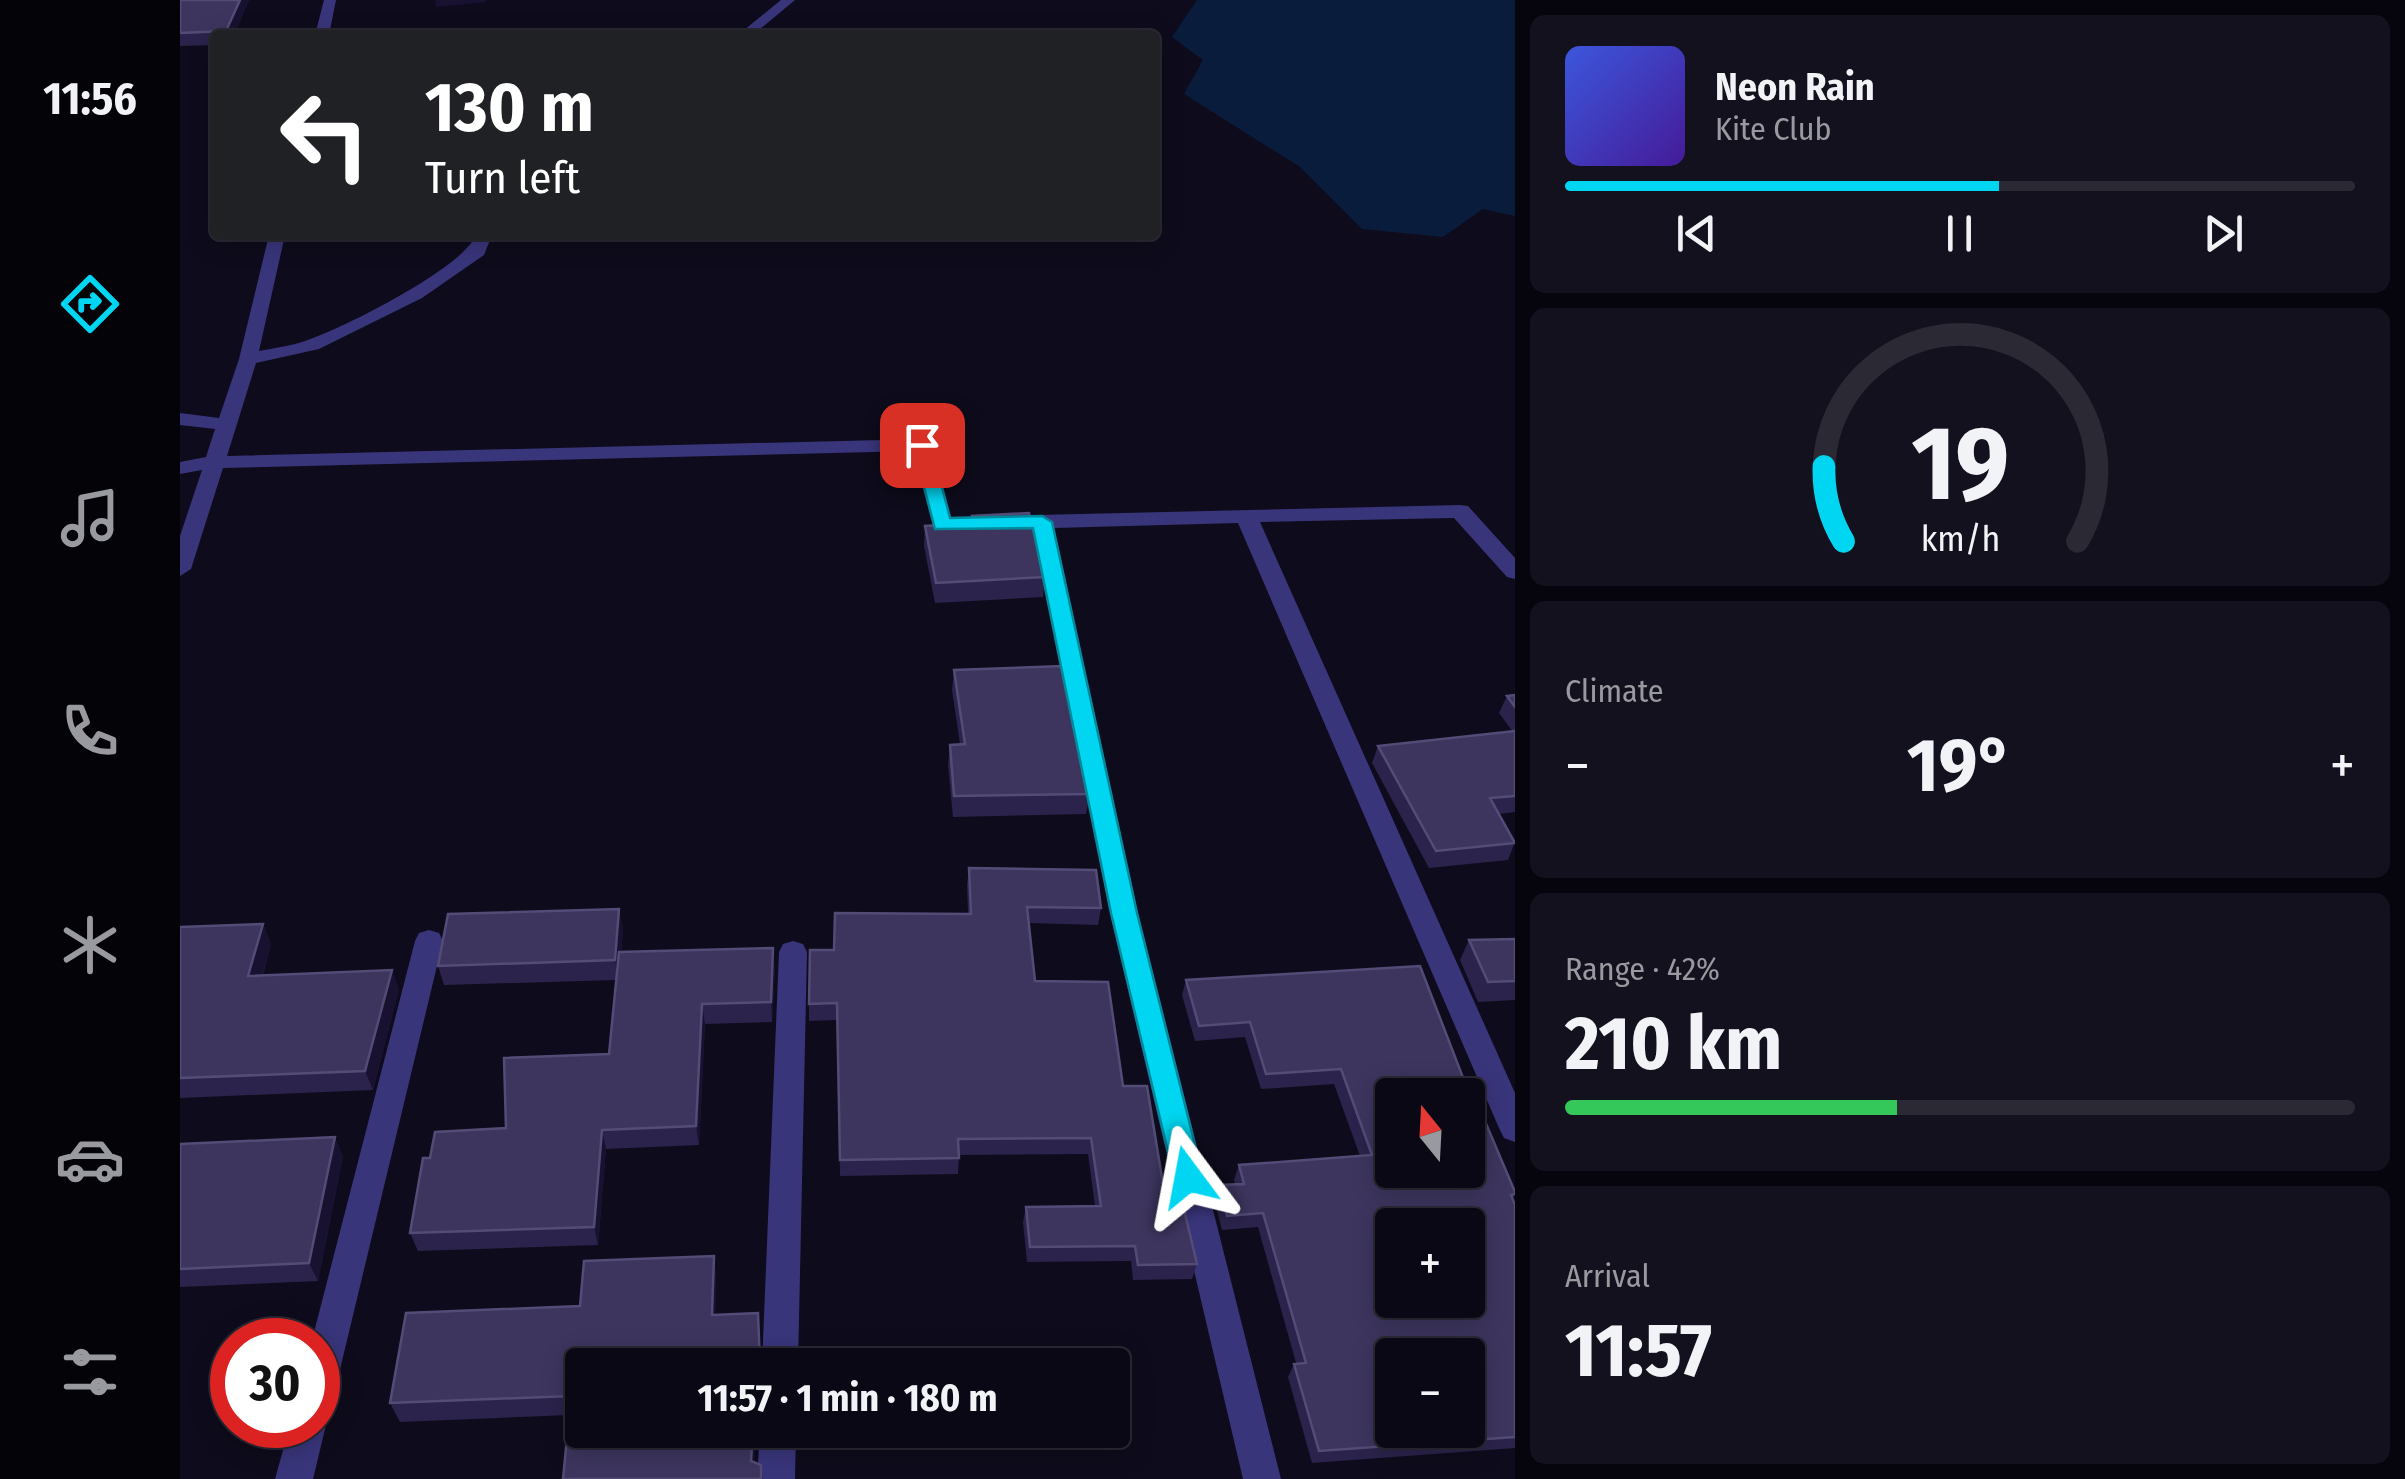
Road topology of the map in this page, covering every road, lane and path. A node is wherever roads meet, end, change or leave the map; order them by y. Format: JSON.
{"nodes":[{"id":1,"x":330,"y":0,"type":"edge"},
{"id":2,"x":790,"y":0,"type":"edge"},
{"id":3,"x":323,"y":30,"type":"edge"},
{"id":4,"x":751,"y":30,"type":"edge"},
{"id":5,"x":275,"y":240,"type":"edge"},
{"id":6,"x":482,"y":240,"type":"edge"},
{"id":7,"x":248,"y":360,"type":"junction"},
{"id":8,"x":180,"y":420,"type":"edge"},
{"id":9,"x":227,"y":425,"type":"junction"},
{"id":10,"x":215,"y":462,"type":"junction"},
{"id":11,"x":180,"y":468,"type":"edge"},
{"id":12,"x":1246,"y":516,"type":"junction"},
{"id":13,"x":1042,"y":522,"type":"junction"},
{"id":14,"x":180,"y":569,"type":"edge"},
{"id":15,"x":1515,"y":572,"type":"edge"},
{"id":16,"x":429,"y":941,"type":"dead end"},
{"id":17,"x":793,"y":952,"type":"dead end"},
{"id":18,"x":1515,"y":1128,"type":"edge"},
{"id":19,"x":335,"y":1318,"type":"edge"},
{"id":20,"x":781,"y":1348,"type":"edge"},
{"id":21,"x":302,"y":1448,"type":"edge"},
{"id":22,"x":777,"y":1448,"type":"edge"},
{"id":23,"x":294,"y":1479,"type":"edge"},
{"id":24,"x":776,"y":1479,"type":"edge"},
{"id":25,"x":1262,"y":1479,"type":"edge"}],
"edges":[{"from":1,"to":3,"type":"street"},
{"from":2,"to":4,"type":"street"},
{"from":5,"to":7,"type":"street"},
{"from":6,"to":7,"type":"street"},
{"from":7,"to":9,"type":"street"},
{"from":8,"to":9,"type":"street"},
{"from":9,"to":10,"type":"street"},
{"from":10,"to":11,"type":"street"},
{"from":10,"to":13,"type":"street"},
{"from":10,"to":14,"type":"street"},
{"from":12,"to":13,"type":"street"},
{"from":12,"to":15,"type":"street"},
{"from":12,"to":18,"type":"street"},
{"from":13,"to":25,"type":"street"},
{"from":16,"to":19,"type":"street"},
{"from":17,"to":20,"type":"street"},
{"from":21,"to":23,"type":"street"},
{"from":22,"to":24,"type":"street"}]}
